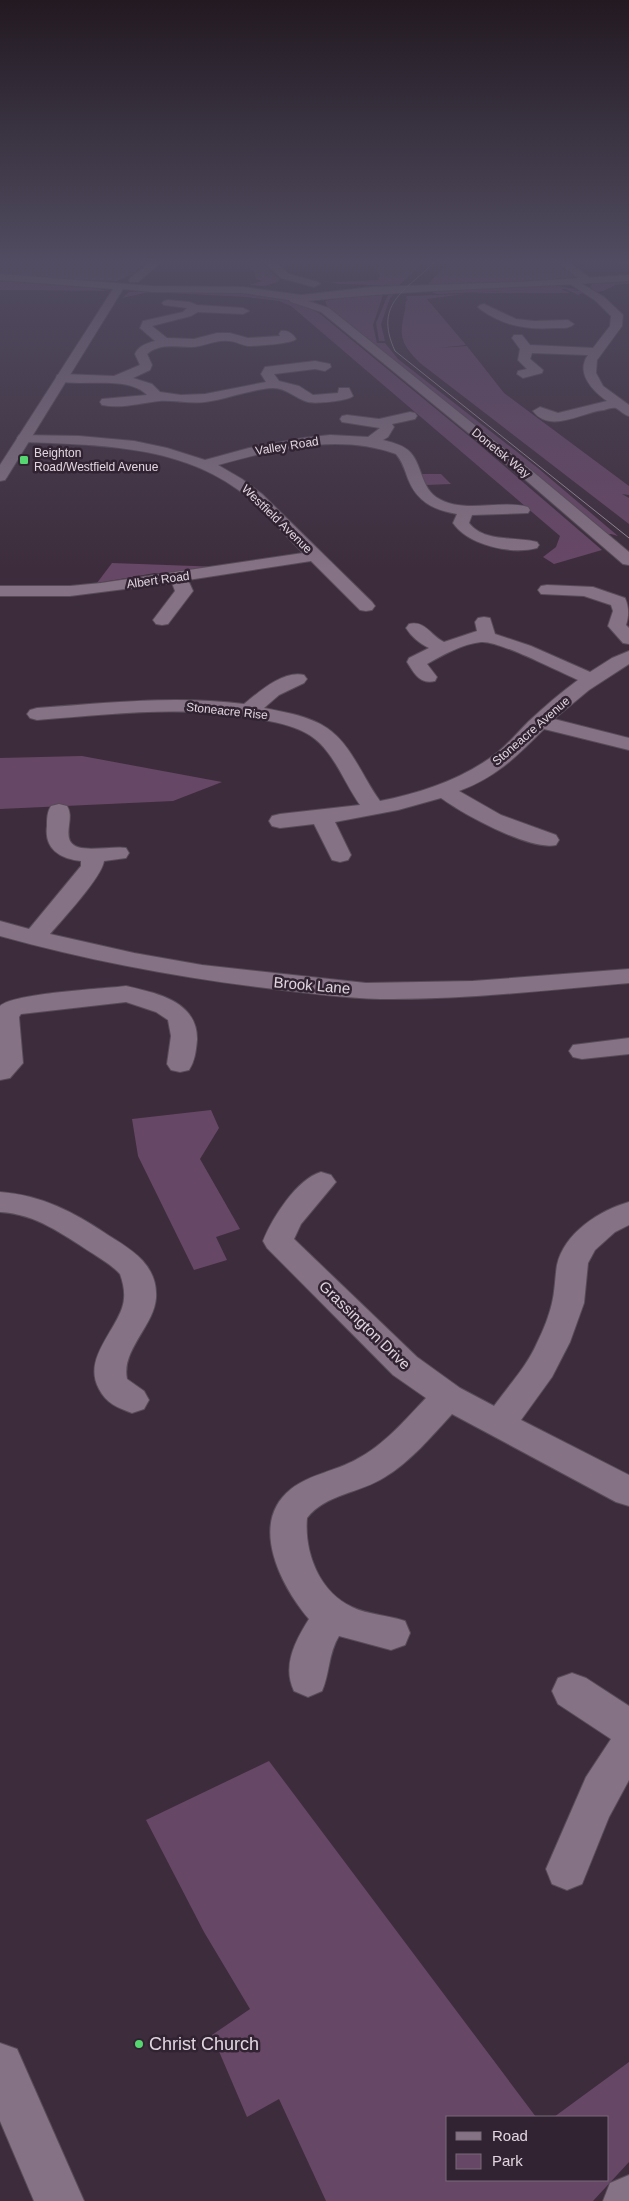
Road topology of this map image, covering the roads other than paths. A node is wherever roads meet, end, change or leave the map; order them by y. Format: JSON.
{"nodes":[{"id":1,"x":72,"y":363,"type":"edge"},
{"id":2,"x":145,"y":363,"type":"edge"},
{"id":3,"x":390,"y":363,"type":"edge"},
{"id":4,"x":527,"y":363,"type":"edge"},
{"id":5,"x":592,"y":363,"type":"edge"},
{"id":6,"x":325,"y":367,"type":"dead end"},
{"id":7,"x":523,"y":374,"type":"dead end"},
{"id":8,"x":62,"y":378,"type":"junction"},
{"id":9,"x":120,"y":379,"type":"junction"},
{"id":10,"x":274,"y":384,"type":"junction"},
{"id":11,"x":344,"y":391,"type":"dead end"},
{"id":12,"x":159,"y":397,"type":"junction"},
{"id":13,"x":107,"y":402,"type":"dead end"},
{"id":14,"x":623,"y":408,"type":"edge"},
{"id":15,"x":540,"y":411,"type":"dead end"},
{"id":16,"x":410,"y":416,"type":"dead end"},
{"id":17,"x":560,"y":417,"type":"junction"},
{"id":18,"x":347,"y":419,"type":"dead end"},
{"id":19,"x":381,"y":423,"type":"junction"},
{"id":20,"x":577,"y":426,"type":"dead end"},
{"id":21,"x":24,"y":438,"type":"junction"},
{"id":22,"x":372,"y":441,"type":"junction"},
{"id":23,"x":203,"y":464,"type":"junction"},
{"id":24,"x":0,"y":477,"type":"edge"},
{"id":25,"x":467,"y":510,"type":"junction"},
{"id":26,"x":522,"y":510,"type":"dead end"},
{"id":27,"x":487,"y":540,"type":"junction"},
{"id":28,"x":531,"y":545,"type":"dead end"},
{"id":29,"x":479,"y":555,"type":"dead end"},
{"id":30,"x":315,"y":556,"type":"junction"},
{"id":31,"x":629,"y":560,"type":"edge"},
{"id":32,"x":178,"y":577,"type":"junction"},
{"id":33,"x":546,"y":590,"type":"dead end"},
{"id":34,"x":0,"y":591,"type":"edge"},
{"id":35,"x":366,"y":606,"type":"dead end"},
{"id":36,"x":162,"y":620,"type":"dead end"},
{"id":37,"x":415,"y":628,"type":"dead end"},
{"id":38,"x":629,"y":639,"type":"edge"},
{"id":39,"x":443,"y":648,"type":"junction"},
{"id":40,"x":629,"y":657,"type":"edge"},
{"id":41,"x":428,"y":677,"type":"dead end"},
{"id":42,"x":297,"y":679,"type":"dead end"},
{"id":43,"x":593,"y":680,"type":"junction"},
{"id":44,"x":248,"y":711,"type":"junction"},
{"id":45,"x":37,"y":714,"type":"dead end"},
{"id":46,"x":540,"y":722,"type":"junction"},
{"id":47,"x":629,"y":744,"type":"edge"},
{"id":48,"x":443,"y":790,"type":"junction"},
{"id":49,"x":374,"y":809,"type":"junction"},
{"id":50,"x":59,"y":811,"type":"dead end"},
{"id":51,"x":322,"y":817,"type":"junction"},
{"id":52,"x":280,"y":821,"type":"dead end"},
{"id":53,"x":548,"y":840,"type":"dead end"},
{"id":54,"x":118,"y":853,"type":"dead end"},
{"id":55,"x":93,"y":855,"type":"junction"},
{"id":56,"x":340,"y":855,"type":"dead end"},
{"id":57,"x":0,"y":928,"type":"edge"},
{"id":58,"x":34,"y":938,"type":"junction"},
{"id":59,"x":629,"y":976,"type":"edge"},
{"id":60,"x":6,"y":1006,"type":"edge"},
{"id":61,"x":629,"y":1046,"type":"edge"},
{"id":62,"x":582,"y":1051,"type":"dead end"},
{"id":63,"x":180,"y":1064,"type":"dead end"},
{"id":64,"x":0,"y":1072,"type":"edge"},
{"id":65,"x":321,"y":1182,"type":"dead end"},
{"id":66,"x":0,"y":1202,"type":"edge"},
{"id":67,"x":629,"y":1212,"type":"edge"},
{"id":68,"x":448,"y":1397,"type":"junction"},
{"id":69,"x":132,"y":1400,"type":"dead end"},
{"id":70,"x":499,"y":1424,"type":"junction"},
{"id":71,"x":629,"y":1492,"type":"edge"},
{"id":72,"x":332,"y":1616,"type":"junction"},
{"id":73,"x":391,"y":1633,"type":"dead end"},
{"id":74,"x":308,"y":1679,"type":"dead end"},
{"id":75,"x":572,"y":1691,"type":"dead end"},
{"id":76,"x":629,"y":1728,"type":"edge"},
{"id":77,"x":629,"y":1748,"type":"edge"},
{"id":78,"x":566,"y":1870,"type":"dead end"},
{"id":79,"x":0,"y":2066,"type":"edge"},
{"id":80,"x":59,"y":2201,"type":"edge"}],
"edges":[{"from":1,"to":8,"type":"street"},
{"from":2,"to":9,"type":"street"},
{"from":3,"to":31,"type":"street","name":"Donetsk Way"},
{"from":4,"to":7,"type":"street"},
{"from":5,"to":14,"type":"street"},
{"from":6,"to":10,"type":"street"},
{"from":8,"to":9,"type":"street"},
{"from":8,"to":21,"type":"street"},
{"from":9,"to":12,"type":"street"},
{"from":10,"to":11,"type":"street"},
{"from":10,"to":12,"type":"street"},
{"from":12,"to":13,"type":"street"},
{"from":14,"to":17,"type":"street"},
{"from":15,"to":17,"type":"street"},
{"from":16,"to":19,"type":"street"},
{"from":17,"to":20,"type":"street"},
{"from":18,"to":19,"type":"street"},
{"from":19,"to":22,"type":"street"},
{"from":21,"to":23,"type":"street","name":"Westfield Avenue"},
{"from":21,"to":24,"type":"street"},
{"from":22,"to":23,"type":"street","name":"Valley Road"},
{"from":22,"to":25,"type":"street","name":"Valley Road"},
{"from":23,"to":30,"type":"street","name":"Westfield Avenue"},
{"from":25,"to":26,"type":"street","name":"Valley Road"},
{"from":25,"to":27,"type":"street"},
{"from":27,"to":28,"type":"street"},
{"from":27,"to":29,"type":"street"},
{"from":30,"to":32,"type":"street","name":"Albert Road"},
{"from":30,"to":35,"type":"street","name":"Westfield Avenue"},
{"from":32,"to":34,"type":"street","name":"Albert Road"},
{"from":32,"to":36,"type":"street"},
{"from":33,"to":38,"type":"street"},
{"from":37,"to":39,"type":"street"},
{"from":39,"to":41,"type":"street"},
{"from":39,"to":43,"type":"street"},
{"from":40,"to":43,"type":"street","name":"Stoneacre Avenue"},
{"from":42,"to":44,"type":"street"},
{"from":43,"to":46,"type":"street","name":"Stoneacre Avenue"},
{"from":44,"to":45,"type":"street","name":"Stoneacre Rise"},
{"from":44,"to":49,"type":"street","name":"Stoneacre Rise"},
{"from":46,"to":47,"type":"street"},
{"from":46,"to":48,"type":"street","name":"Stoneacre Avenue"},
{"from":48,"to":49,"type":"street","name":"Stoneacre Avenue"},
{"from":48,"to":53,"type":"street"},
{"from":49,"to":51,"type":"street","name":"Stoneacre Avenue"},
{"from":50,"to":55,"type":"street"},
{"from":51,"to":52,"type":"street","name":"Stoneacre Avenue"},
{"from":51,"to":56,"type":"street"},
{"from":54,"to":55,"type":"street"},
{"from":55,"to":58,"type":"street"},
{"from":57,"to":58,"type":"street","name":"Brook Lane"},
{"from":58,"to":59,"type":"street","name":"Brook Lane"},
{"from":60,"to":63,"type":"street"},
{"from":60,"to":64,"type":"street"},
{"from":61,"to":62,"type":"street"},
{"from":65,"to":68,"type":"street","name":"Grassington Drive"},
{"from":66,"to":69,"type":"street"},
{"from":67,"to":70,"type":"street"},
{"from":68,"to":70,"type":"street","name":"Grassington Drive"},
{"from":68,"to":72,"type":"street"},
{"from":70,"to":71,"type":"street","name":"Grassington Drive"},
{"from":72,"to":73,"type":"street"},
{"from":72,"to":74,"type":"street"},
{"from":75,"to":76,"type":"street"},
{"from":77,"to":78,"type":"street"},
{"from":79,"to":80,"type":"street"}]}
